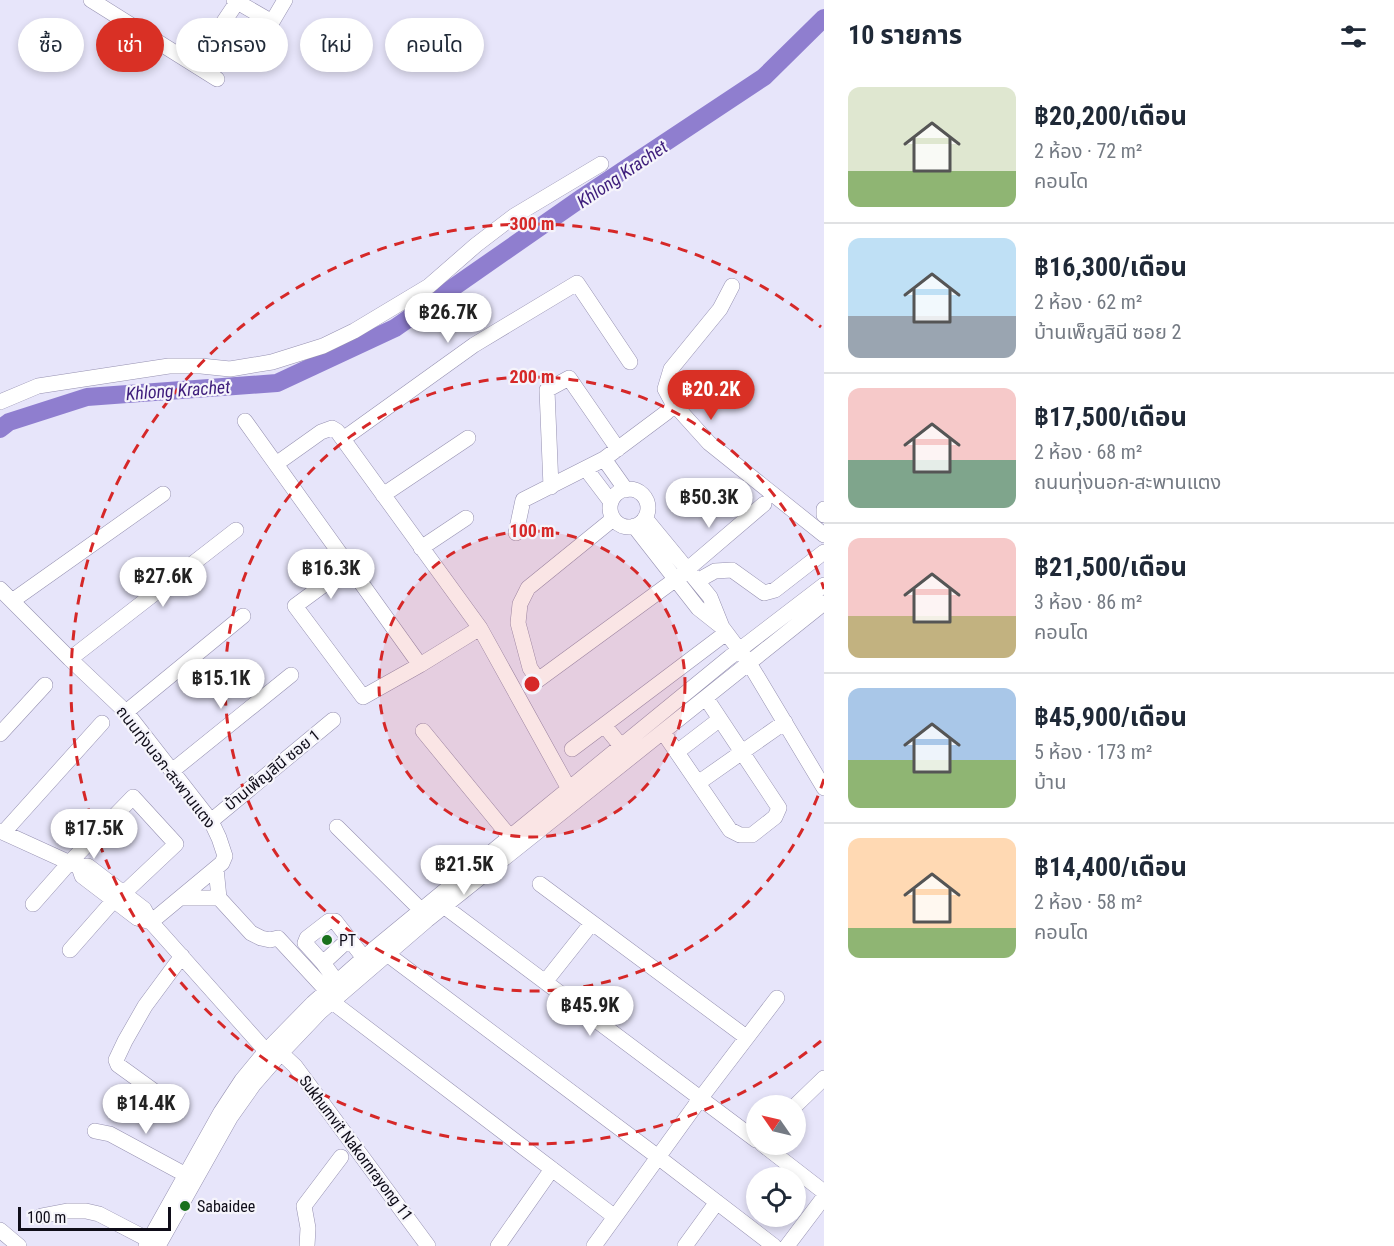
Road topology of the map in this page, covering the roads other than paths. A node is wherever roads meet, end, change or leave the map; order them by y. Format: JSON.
{"nodes":[{"id":1,"x":91,"y":0,"type":"edge"},
{"id":2,"x":285,"y":0,"type":"edge"},
{"id":3,"x":236,"y":1,"type":"edge"},
{"id":4,"x":225,"y":18,"type":"edge"},
{"id":5,"x":176,"y":53,"type":"edge"},
{"id":6,"x":206,"y":72,"type":"edge"},
{"id":7,"x":217,"y":79,"type":"dead end"},
{"id":8,"x":601,"y":164,"type":"dead end"},
{"id":9,"x":732,"y":286,"type":"dead end"},
{"id":10,"x":630,"y":362,"type":"dead end"},
{"id":11,"x":0,"y":402,"type":"edge"},
{"id":12,"x":667,"y":412,"type":"dead end"},
{"id":13,"x":245,"y":421,"type":"dead end"},
{"id":14,"x":468,"y":438,"type":"dead end"},
{"id":15,"x":343,"y":439,"type":"junction"},
{"id":16,"x":618,"y":449,"type":"junction"},
{"id":17,"x":604,"y":459,"type":"junction"},
{"id":18,"x":276,"y":464,"type":"junction"},
{"id":19,"x":586,"y":469,"type":"junction"},
{"id":20,"x":550,"y":487,"type":"junction"},
{"id":21,"x":626,"y":490,"type":"junction"},
{"id":22,"x":163,"y":494,"type":"dead end"},
{"id":23,"x":383,"y":495,"type":"junction"},
{"id":24,"x":611,"y":502,"type":"junction"},
{"id":25,"x":764,"y":504,"type":"dead end"},
{"id":26,"x":824,"y":509,"type":"edge"},
{"id":27,"x":824,"y":515,"type":"edge"},
{"id":28,"x":466,"y":518,"type":"dead end"},
{"id":29,"x":613,"y":519,"type":"junction"},
{"id":30,"x":640,"y":522,"type":"junction"},
{"id":31,"x":236,"y":530,"type":"dead end"},
{"id":32,"x":516,"y":533,"type":"dead end"},
{"id":33,"x":824,"y":535,"type":"edge"},
{"id":34,"x":421,"y":548,"type":"junction"},
{"id":35,"x":824,"y":552,"type":"edge"},
{"id":36,"x":348,"y":567,"type":"junction"},
{"id":37,"x":687,"y":576,"type":"junction"},
{"id":38,"x":824,"y":585,"type":"edge"},
{"id":39,"x":0,"y":589,"type":"edge"},
{"id":40,"x":12,"y":601,"type":"junction"},
{"id":41,"x":824,"y":603,"type":"edge"},
{"id":42,"x":243,"y":616,"type":"dead end"},
{"id":43,"x":480,"y":628,"type":"junction"},
{"id":44,"x":724,"y":630,"type":"junction"},
{"id":45,"x":739,"y":650,"type":"junction"},
{"id":46,"x":70,"y":659,"type":"junction"},
{"id":47,"x":749,"y":663,"type":"junction"},
{"id":48,"x":420,"y":665,"type":"junction"},
{"id":49,"x":291,"y":675,"type":"dead end"},
{"id":50,"x":45,"y":685,"type":"dead end"},
{"id":51,"x":706,"y":698,"type":"junction"},
{"id":52,"x":126,"y":712,"type":"junction"},
{"id":53,"x":720,"y":719,"type":"junction"},
{"id":54,"x":333,"y":720,"type":"dead end"},
{"id":55,"x":785,"y":722,"type":"junction"},
{"id":56,"x":102,"y":723,"type":"dead end"},
{"id":57,"x":604,"y":725,"type":"junction"},
{"id":58,"x":423,"y":731,"type":"dead end"},
{"id":59,"x":663,"y":732,"type":"junction"},
{"id":60,"x":0,"y":734,"type":"edge"},
{"id":61,"x":621,"y":746,"type":"junction"},
{"id":62,"x":572,"y":749,"type":"dead end"},
{"id":63,"x":677,"y":752,"type":"junction"},
{"id":64,"x":742,"y":752,"type":"junction"},
{"id":65,"x":172,"y":771,"type":"junction"},
{"id":66,"x":698,"y":783,"type":"junction"},
{"id":67,"x":824,"y":788,"type":"edge"},
{"id":68,"x":569,"y":789,"type":"junction"},
{"id":69,"x":211,"y":820,"type":"junction"},
{"id":70,"x":337,"y":827,"type":"dead end"},
{"id":71,"x":2,"y":831,"type":"edge"},
{"id":72,"x":510,"y":837,"type":"junction"},
{"id":73,"x":74,"y":865,"type":"junction"},
{"id":74,"x":216,"y":868,"type":"junction"},
{"id":75,"x":540,"y":884,"type":"dead end"},
{"id":76,"x":119,"y":897,"type":"junction"},
{"id":77,"x":180,"y":898,"type":"junction"},
{"id":78,"x":219,"y":898,"type":"junction"},
{"id":79,"x":33,"y":904,"type":"dead end"},
{"id":80,"x":445,"y":907,"type":"junction"},
{"id":81,"x":421,"y":910,"type":"junction"},
{"id":82,"x":151,"y":922,"type":"junction"},
{"id":83,"x":591,"y":924,"type":"junction"},
{"id":84,"x":349,"y":939,"type":"junction"},
{"id":85,"x":70,"y":950,"type":"dead end"},
{"id":86,"x":387,"y":954,"type":"junction"},
{"id":87,"x":182,"y":956,"type":"junction"},
{"id":88,"x":364,"y":958,"type":"junction"},
{"id":89,"x":323,"y":963,"type":"junction"},
{"id":90,"x":545,"y":982,"type":"junction"},
{"id":91,"x":332,"y":991,"type":"junction"},
{"id":92,"x":777,"y":998,"type":"dead end"},
{"id":93,"x":746,"y":1037,"type":"junction"},
{"id":94,"x":273,"y":1052,"type":"junction"},
{"id":95,"x":824,"y":1078,"type":"edge"},
{"id":96,"x":153,"y":1091,"type":"dead end"},
{"id":97,"x":806,"y":1095,"type":"edge"},
{"id":98,"x":700,"y":1099,"type":"junction"},
{"id":99,"x":95,"y":1131,"type":"dead end"},
{"id":100,"x":746,"y":1133,"type":"edge"},
{"id":101,"x":776,"y":1155,"type":"edge"},
{"id":102,"x":341,"y":1157,"type":"dead end"},
{"id":103,"x":658,"y":1157,"type":"junction"},
{"id":104,"x":552,"y":1169,"type":"junction"},
{"id":105,"x":186,"y":1175,"type":"junction"},
{"id":106,"x":824,"y":1192,"type":"edge"},
{"id":107,"x":824,"y":1197,"type":"edge"},
{"id":108,"x":717,"y":1202,"type":"junction"},
{"id":109,"x":41,"y":1216,"type":"dead end"},
{"id":110,"x":615,"y":1217,"type":"junction"},
{"id":111,"x":0,"y":1230,"type":"edge"},
{"id":112,"x":151,"y":1244,"type":"edge"},
{"id":113,"x":19,"y":1246,"type":"edge"},
{"id":114,"x":307,"y":1246,"type":"edge"},
{"id":115,"x":428,"y":1246,"type":"edge"},
{"id":116,"x":498,"y":1246,"type":"edge"},
{"id":117,"x":594,"y":1246,"type":"edge"},
{"id":118,"x":685,"y":1246,"type":"edge"},
{"id":119,"x":774,"y":1246,"type":"edge"},
{"id":120,"x":787,"y":1246,"type":"edge"}],
"edges":[{"from":1,"to":5,"type":"street"},
{"from":2,"to":3,"type":"street"},
{"from":3,"to":4,"type":"street"},
{"from":6,"to":7,"type":"street"},
{"from":8,"to":11,"type":"street"},
{"from":9,"to":33,"type":"street"},
{"from":10,"to":15,"type":"street"},
{"from":12,"to":16,"type":"street"},
{"from":13,"to":18,"type":"street"},
{"from":14,"to":23,"type":"street"},
{"from":15,"to":18,"type":"street"},
{"from":15,"to":23,"type":"street"},
{"from":16,"to":17,"type":"street"},
{"from":16,"to":20,"type":"street"},
{"from":17,"to":19,"type":"street"},
{"from":17,"to":21,"type":"street"},
{"from":18,"to":36,"type":"street"},
{"from":19,"to":20,"type":"street"},
{"from":19,"to":24,"type":"street"},
{"from":20,"to":32,"type":"street"},
{"from":21,"to":24,"type":"street"},
{"from":21,"to":30,"type":"street"},
{"from":22,"to":40,"type":"street"},
{"from":23,"to":34,"type":"street"},
{"from":24,"to":29,"type":"street"},
{"from":25,"to":37,"type":"street"},
{"from":26,"to":27,"type":"street"},
{"from":28,"to":34,"type":"street"},
{"from":29,"to":30,"type":"street"},
{"from":29,"to":37,"type":"street"},
{"from":30,"to":37,"type":"street"},
{"from":31,"to":46,"type":"street"},
{"from":34,"to":43,"type":"street"},
{"from":35,"to":37,"type":"street"},
{"from":36,"to":48,"type":"street"},
{"from":36,"to":48,"type":"street"},
{"from":37,"to":44,"type":"street"},
{"from":37,"to":44,"type":"street"},
{"from":38,"to":45,"type":"street"},
{"from":39,"to":40,"type":"street","name":"ถนนทุ่งนอก-สะพานแตง"},
{"from":40,"to":46,"type":"street","name":"ถนนทุ่งนอก-สะพานแตง"},
{"from":41,"to":47,"type":"street"},
{"from":42,"to":52,"type":"street"},
{"from":43,"to":48,"type":"street"},
{"from":43,"to":68,"type":"street"},
{"from":44,"to":45,"type":"street"},
{"from":44,"to":57,"type":"street"},
{"from":45,"to":47,"type":"street"},
{"from":45,"to":61,"type":"street"},
{"from":46,"to":52,"type":"street","name":"ถนนทุ่งนอก-สะพานแตง"},
{"from":47,"to":51,"type":"street"},
{"from":47,"to":55,"type":"street"},
{"from":49,"to":65,"type":"street"},
{"from":50,"to":60,"type":"street"},
{"from":51,"to":53,"type":"street"},
{"from":51,"to":59,"type":"street"},
{"from":52,"to":65,"type":"street","name":"ถนนทุ่งนอก-สะพานแตง"},
{"from":53,"to":63,"type":"street"},
{"from":53,"to":64,"type":"street"},
{"from":54,"to":69,"type":"street","name":"บ้านเพ็ญสินี ซอย 1"},
{"from":55,"to":64,"type":"street"},
{"from":55,"to":67,"type":"street"},
{"from":56,"to":71,"type":"street"},
{"from":57,"to":61,"type":"street"},
{"from":57,"to":62,"type":"street"},
{"from":58,"to":72,"type":"street"},
{"from":59,"to":63,"type":"street"},
{"from":59,"to":80,"type":"street"},
{"from":61,"to":68,"type":"street"},
{"from":63,"to":66,"type":"street"},
{"from":64,"to":66,"type":"street"},
{"from":64,"to":66,"type":"street"},
{"from":65,"to":69,"type":"street","name":"ถนนทุ่งนอก-สะพานแตง"},
{"from":68,"to":72,"type":"street"},
{"from":69,"to":74,"type":"street","name":"ถนนทุ่งนอก-สะพานแตง"},
{"from":70,"to":81,"type":"street"},
{"from":71,"to":73,"type":"street","name":"Sukhumvit Nakornrayong 11"},
{"from":72,"to":81,"type":"street"},
{"from":73,"to":76,"type":"street","name":"Sukhumvit Nakornrayong 11"},
{"from":73,"to":76,"type":"street"},
{"from":73,"to":79,"type":"street"},
{"from":74,"to":77,"type":"street"},
{"from":74,"to":78,"type":"street"},
{"from":75,"to":83,"type":"street"},
{"from":76,"to":82,"type":"street","name":"Sukhumvit Nakornrayong 11"},
{"from":76,"to":85,"type":"street"},
{"from":77,"to":78,"type":"street"},
{"from":77,"to":82,"type":"street"},
{"from":78,"to":91,"type":"street"},
{"from":80,"to":86,"type":"street"},
{"from":80,"to":90,"type":"street"},
{"from":81,"to":88,"type":"street"},
{"from":82,"to":87,"type":"street","name":"Sukhumvit Nakornrayong 11"},
{"from":83,"to":90,"type":"street"},
{"from":83,"to":93,"type":"street"},
{"from":84,"to":88,"type":"street"},
{"from":84,"to":89,"type":"street"},
{"from":84,"to":89,"type":"street"},
{"from":86,"to":91,"type":"street"},
{"from":86,"to":103,"type":"street"},
{"from":87,"to":94,"type":"street","name":"Sukhumvit Nakornrayong 11"},
{"from":87,"to":96,"type":"street"},
{"from":88,"to":91,"type":"street"},
{"from":89,"to":91,"type":"street"},
{"from":90,"to":98,"type":"street"},
{"from":91,"to":94,"type":"street"},
{"from":91,"to":104,"type":"street"},
{"from":92,"to":93,"type":"street"},
{"from":93,"to":98,"type":"street"},
{"from":94,"to":105,"type":"street"},
{"from":94,"to":112,"type":"street"},
{"from":94,"to":115,"type":"street","name":"Sukhumvit Nakornrayong 11"},
{"from":95,"to":97,"type":"street"},
{"from":98,"to":100,"type":"street"},
{"from":98,"to":103,"type":"street"},
{"from":99,"to":105,"type":"street"},
{"from":101,"to":106,"type":"street"},
{"from":102,"to":114,"type":"street"},
{"from":103,"to":108,"type":"street"},
{"from":103,"to":110,"type":"street"},
{"from":104,"to":110,"type":"street"},
{"from":104,"to":116,"type":"street"},
{"from":105,"to":112,"type":"street"},
{"from":107,"to":120,"type":"street"},
{"from":108,"to":118,"type":"street"},
{"from":108,"to":119,"type":"street"},
{"from":109,"to":112,"type":"street"},
{"from":110,"to":117,"type":"street"},
{"from":111,"to":113,"type":"street"}]}
